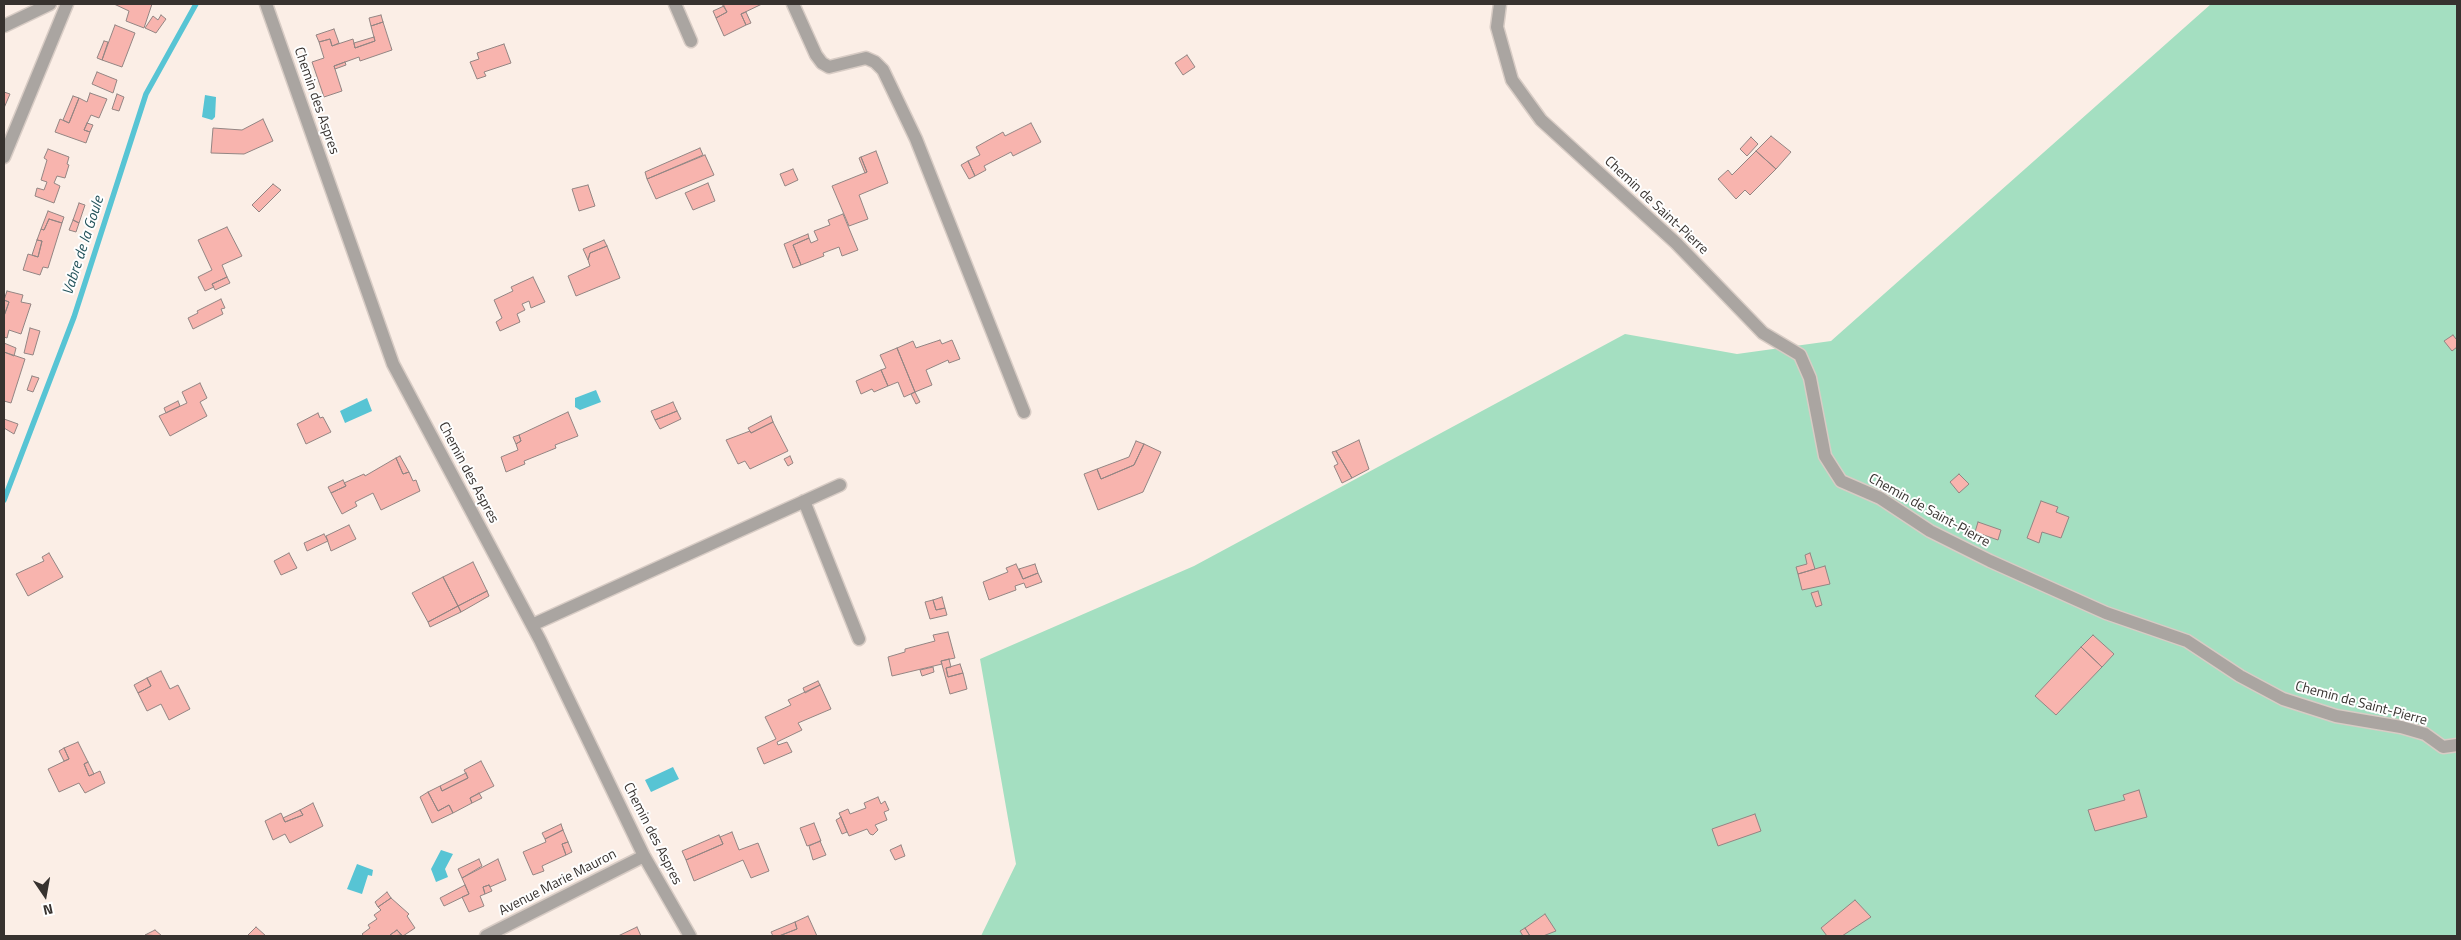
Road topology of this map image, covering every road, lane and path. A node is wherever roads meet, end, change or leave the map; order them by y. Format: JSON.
{"nodes":[{"id":1,"x":50,"y":4,"type":"edge"},
{"id":2,"x":67,"y":4,"type":"edge"},
{"id":3,"x":266,"y":4,"type":"edge"},
{"id":4,"x":675,"y":4,"type":"edge"},
{"id":5,"x":793,"y":4,"type":"edge"},
{"id":6,"x":1500,"y":4,"type":"edge"},
{"id":7,"x":4,"y":26,"type":"edge"},
{"id":8,"x":691,"y":41,"type":"dead end"},
{"id":9,"x":4,"y":157,"type":"edge"},
{"id":10,"x":1024,"y":412,"type":"dead end"},
{"id":11,"x":840,"y":485,"type":"dead end"},
{"id":12,"x":804,"y":501,"type":"junction"},
{"id":13,"x":532,"y":625,"type":"junction"},
{"id":14,"x":859,"y":639,"type":"dead end"},
{"id":15,"x":2457,"y":745,"type":"edge"},
{"id":16,"x":644,"y":856,"type":"junction"},
{"id":17,"x":486,"y":936,"type":"edge"},
{"id":18,"x":690,"y":936,"type":"edge"}],
"edges":[{"from":1,"to":7,"type":"street"},
{"from":2,"to":9,"type":"street"},
{"from":3,"to":13,"type":"street","name":"Chemin des Aspres"},
{"from":4,"to":8,"type":"street"},
{"from":5,"to":10,"type":"street"},
{"from":6,"to":15,"type":"street","name":"Chemin de Saint-Pierre"},
{"from":11,"to":12,"type":"street"},
{"from":12,"to":13,"type":"street"},
{"from":12,"to":14,"type":"street"},
{"from":13,"to":16,"type":"street","name":"Chemin des Aspres"},
{"from":16,"to":17,"type":"street","name":"Avenue Marie Mauron"},
{"from":16,"to":18,"type":"street","name":"Chemin des Aspres"}]}
